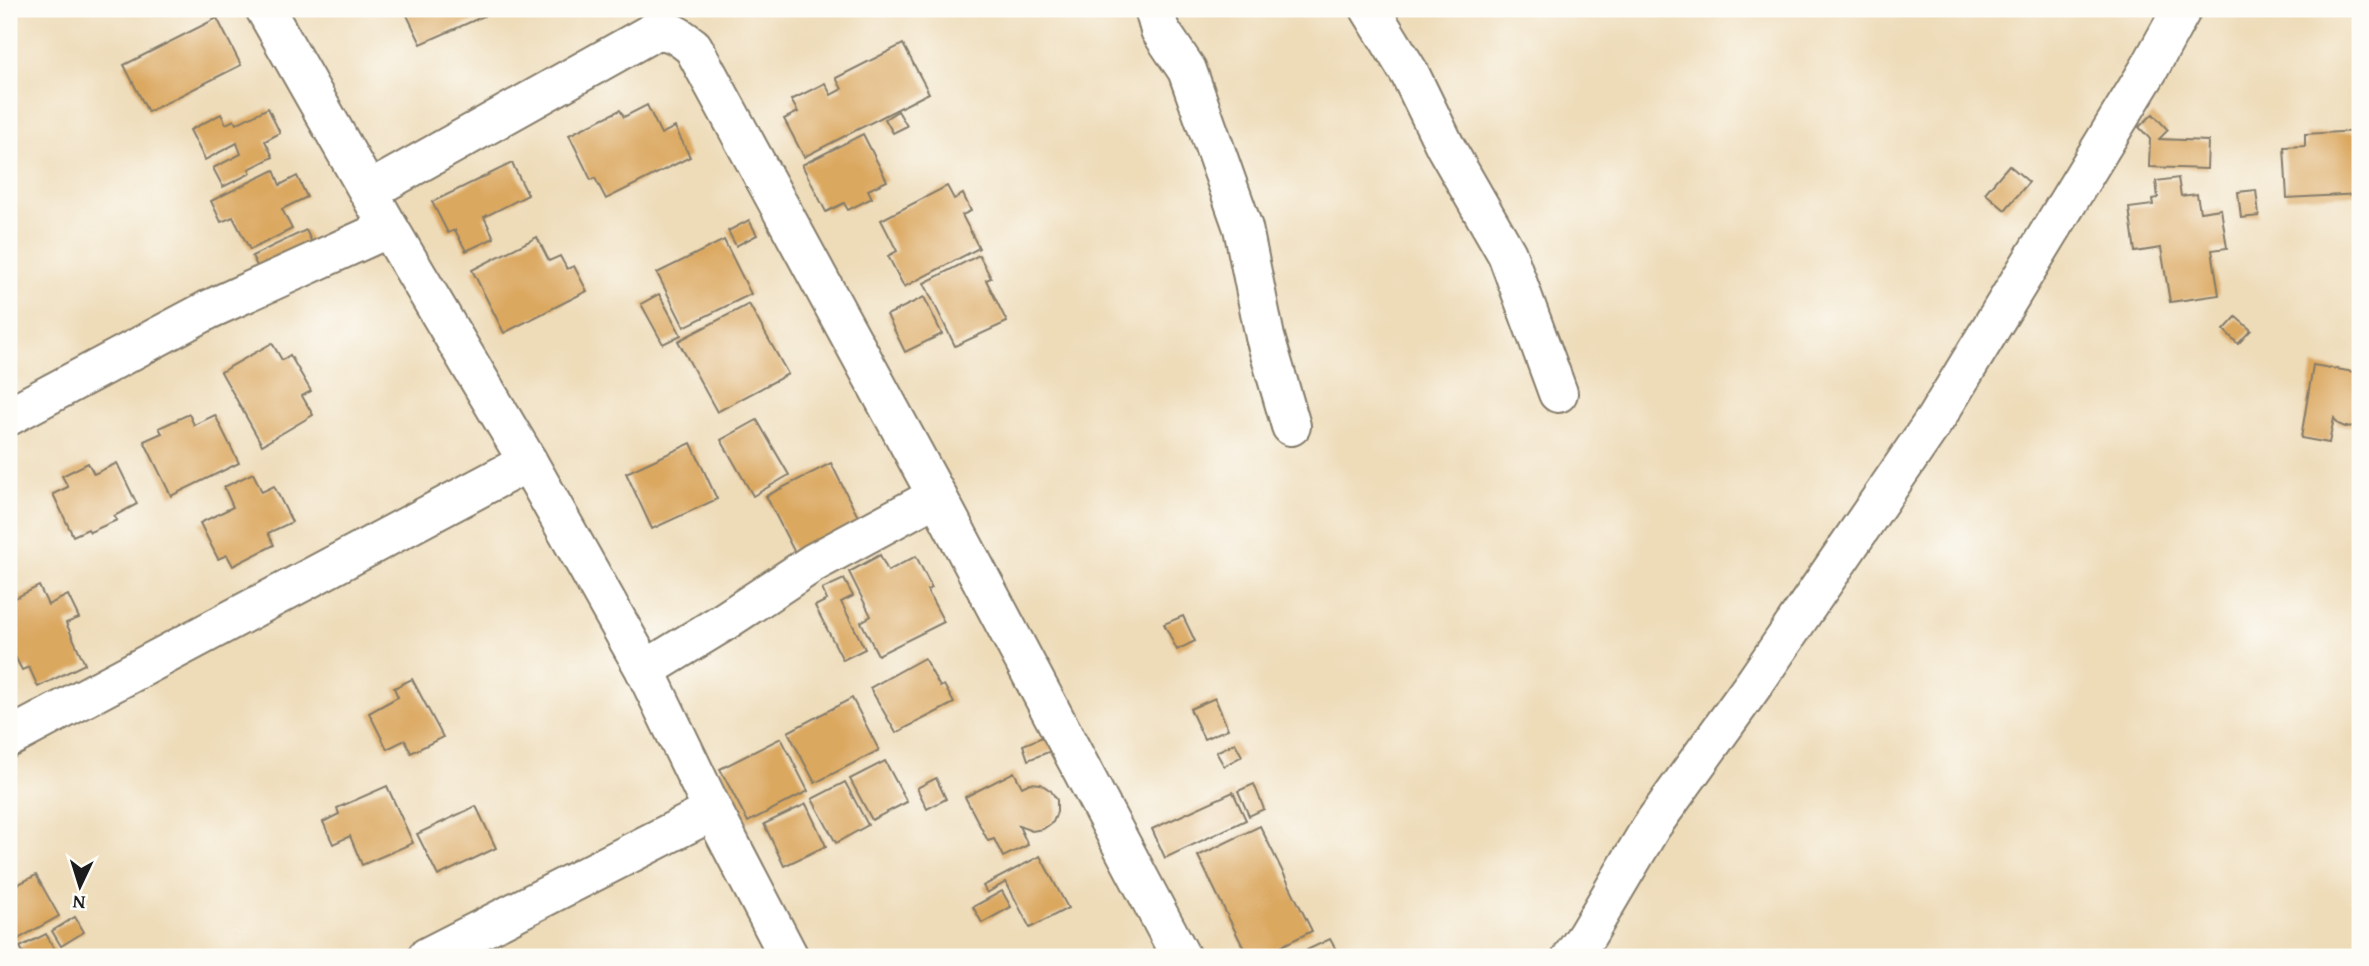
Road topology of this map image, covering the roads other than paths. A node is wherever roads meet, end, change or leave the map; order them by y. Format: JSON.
{"nodes":[{"id":1,"x":265,"y":9,"type":"edge"},
{"id":2,"x":1154,"y":9,"type":"edge"},
{"id":3,"x":1370,"y":9,"type":"edge"},
{"id":4,"x":2182,"y":9,"type":"edge"},
{"id":5,"x":369,"y":191,"type":"junction"},
{"id":6,"x":389,"y":228,"type":"junction"},
{"id":7,"x":1558,"y":393,"type":"dead end"},
{"id":8,"x":9,"y":416,"type":"edge"},
{"id":9,"x":1291,"y":426,"type":"dead end"},
{"id":10,"x":528,"y":462,"type":"junction"},
{"id":11,"x":937,"y":496,"type":"junction"},
{"id":12,"x":645,"y":670,"type":"junction"},
{"id":13,"x":9,"y":738,"type":"edge"},
{"id":14,"x":713,"y":811,"type":"junction"},
{"id":15,"x":427,"y":957,"type":"edge"},
{"id":16,"x":789,"y":957,"type":"edge"},
{"id":17,"x":1181,"y":957,"type":"edge"},
{"id":18,"x":1572,"y":957,"type":"edge"}],
"edges":[{"from":1,"to":5,"type":"street"},
{"from":2,"to":9,"type":"street"},
{"from":3,"to":7,"type":"street"},
{"from":4,"to":18,"type":"street"},
{"from":5,"to":6,"type":"street"},
{"from":5,"to":11,"type":"street"},
{"from":6,"to":8,"type":"street"},
{"from":6,"to":10,"type":"street"},
{"from":10,"to":12,"type":"street"},
{"from":10,"to":13,"type":"street"},
{"from":11,"to":12,"type":"street"},
{"from":11,"to":17,"type":"street"},
{"from":12,"to":14,"type":"street"},
{"from":14,"to":15,"type":"street"},
{"from":14,"to":16,"type":"street"}]}
